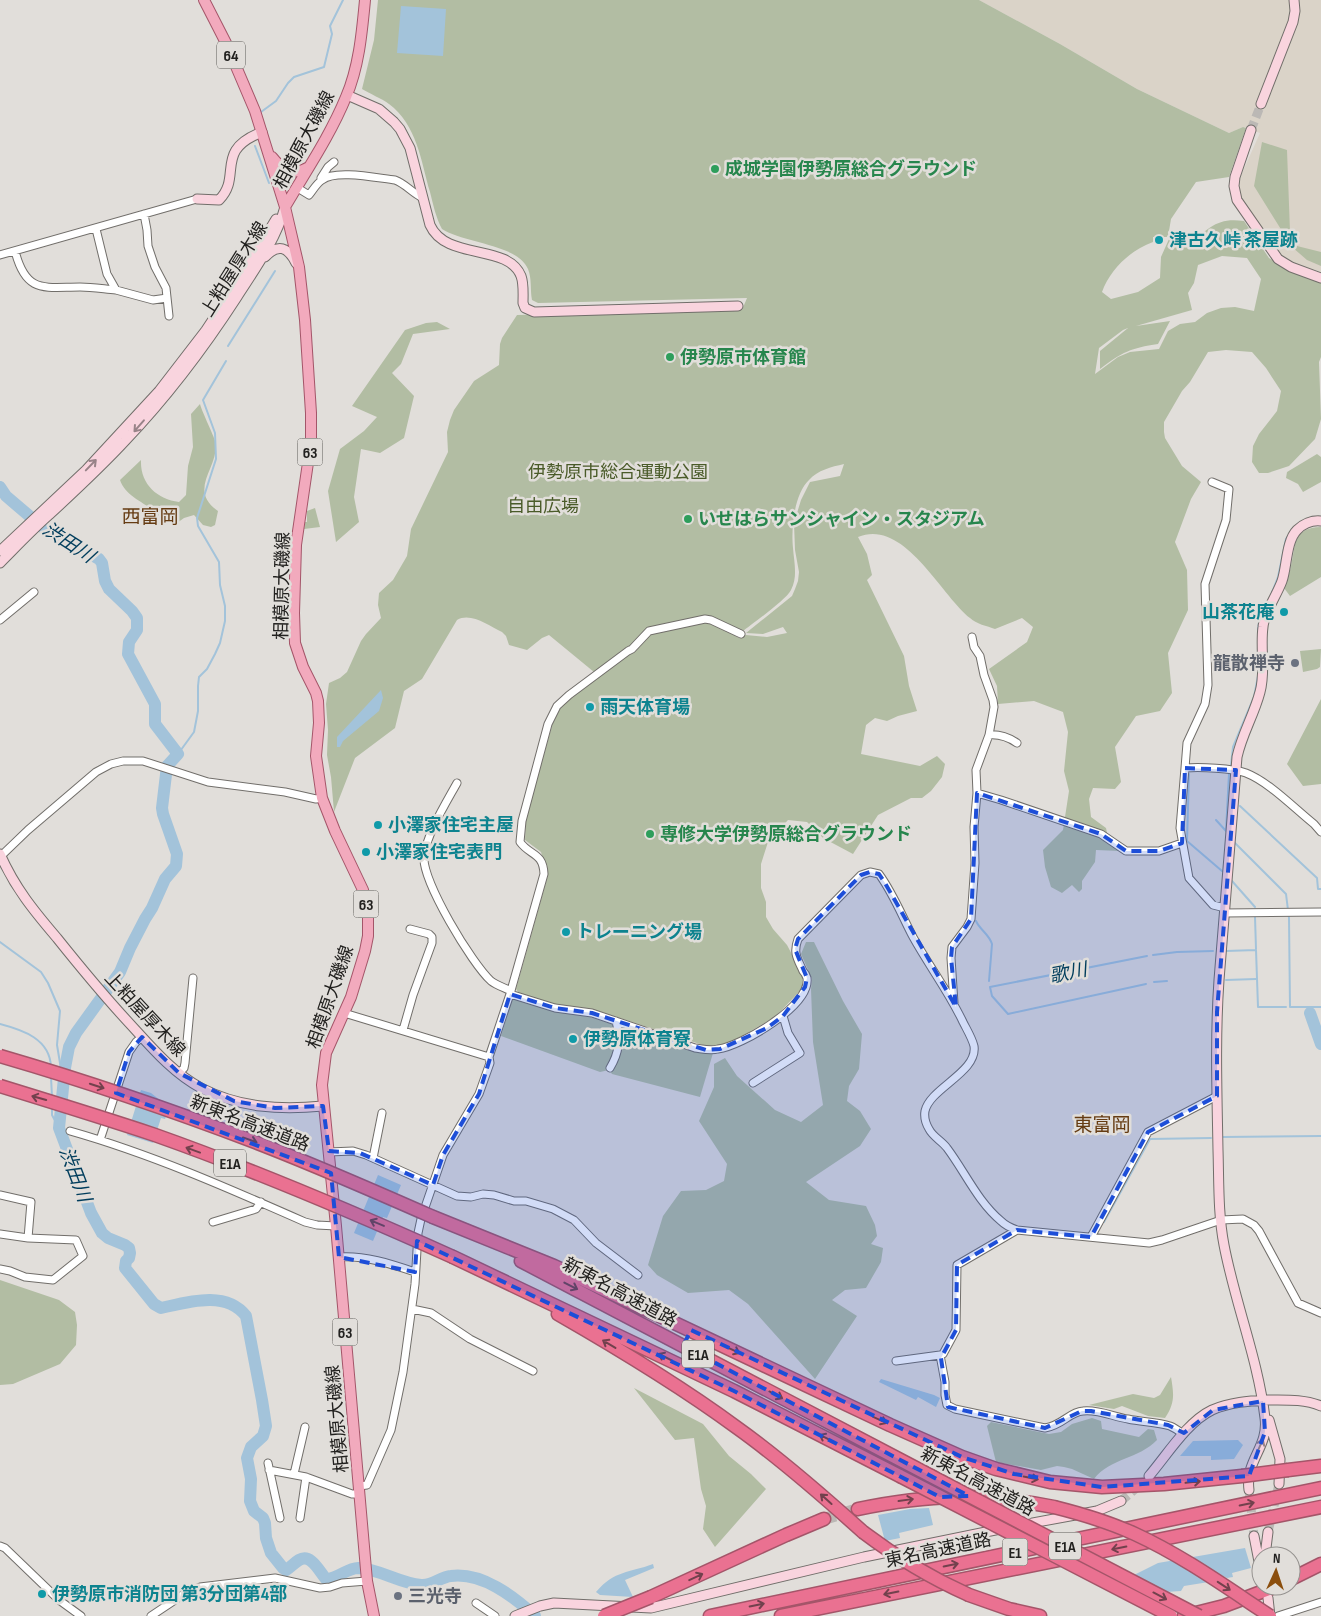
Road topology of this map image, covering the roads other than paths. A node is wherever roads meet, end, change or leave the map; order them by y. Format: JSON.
{"nodes":[{"id":1,"x":204,"y":0,"type":"edge"},
{"id":2,"x":366,"y":0,"type":"edge"},
{"id":3,"x":1294,"y":0,"type":"edge"},
{"id":4,"x":347,"y":95,"type":"junction"},
{"id":5,"x":1261,"y":104,"type":"tunnel mouth"},
{"id":6,"x":1251,"y":130,"type":"tunnel mouth"},
{"id":7,"x":262,"y":132,"type":"junction"},
{"id":8,"x":270,"y":155,"type":"junction"},
{"id":9,"x":334,"y":162,"type":"dead end"},
{"id":10,"x":309,"y":166,"type":"junction"},
{"id":11,"x":320,"y":181,"type":"junction"},
{"id":12,"x":296,"y":188,"type":"junction"},
{"id":13,"x":422,"y":198,"type":"junction"},
{"id":14,"x":197,"y":199,"type":"joint"},
{"id":15,"x":285,"y":207,"type":"junction"},
{"id":16,"x":144,"y":214,"type":"junction"},
{"id":17,"x":96,"y":228,"type":"junction"},
{"id":18,"x":15,"y":251,"type":"junction"},
{"id":19,"x":0,"y":254,"type":"edge"},
{"id":20,"x":261,"y":260,"type":"junction"},
{"id":21,"x":299,"y":267,"type":"junction"},
{"id":22,"x":1321,"y":278,"type":"edge"},
{"id":23,"x":116,"y":290,"type":"junction"},
{"id":24,"x":167,"y":298,"type":"junction"},
{"id":25,"x":738,"y":306,"type":"dead end"},
{"id":26,"x":169,"y":316,"type":"dead end"},
{"id":27,"x":1212,"y":482,"type":"dead end"},
{"id":28,"x":45,"y":513,"type":"junction"},
{"id":29,"x":1321,"y":520,"type":"edge"},
{"id":30,"x":21,"y":536,"type":"junction"},
{"id":31,"x":0,"y":551,"type":"edge"},
{"id":32,"x":0,"y":563,"type":"edge"},
{"id":33,"x":34,"y":592,"type":"dead end"},
{"id":34,"x":0,"y":620,"type":"edge"},
{"id":35,"x":741,"y":634,"type":"dead end"},
{"id":36,"x":972,"y":637,"type":"dead end"},
{"id":37,"x":989,"y":735,"type":"junction"},
{"id":38,"x":1017,"y":743,"type":"dead end"},
{"id":39,"x":1185,"y":768,"type":"junction"},
{"id":40,"x":1236,"y":770,"type":"junction"},
{"id":41,"x":457,"y":783,"type":"dead end"},
{"id":42,"x":977,"y":793,"type":"junction"},
{"id":43,"x":322,"y":798,"type":"junction"},
{"id":44,"x":1321,"y":832,"type":"edge"},
{"id":45,"x":1182,"y":842,"type":"junction"},
{"id":46,"x":1,"y":859,"type":"edge"},
{"id":47,"x":1224,"y":911,"type":"junction"},
{"id":48,"x":1321,"y":912,"type":"edge"},
{"id":49,"x":410,"y":929,"type":"dead end"},
{"id":50,"x":193,"y":978,"type":"dead end"},
{"id":51,"x":511,"y":992,"type":"junction"},
{"id":52,"x":954,"y":1003,"type":"junction"},
{"id":53,"x":344,"y":1013,"type":"junction"},
{"id":54,"x":783,"y":1016,"type":"junction"},
{"id":55,"x":616,"y":1021,"type":"junction"},
{"id":56,"x":403,"y":1030,"type":"junction"},
{"id":57,"x":142,"y":1037,"type":"junction"},
{"id":58,"x":0,"y":1056,"type":"edge"},
{"id":59,"x":489,"y":1057,"type":"junction"},
{"id":60,"x":610,"y":1068,"type":"dead end"},
{"id":61,"x":179,"y":1074,"type":"junction"},
{"id":62,"x":753,"y":1083,"type":"dead end"},
{"id":63,"x":0,"y":1086,"type":"edge"},
{"id":64,"x":1217,"y":1096,"type":"junction"},
{"id":65,"x":323,"y":1106,"type":"junction"},
{"id":66,"x":383,"y":1117,"type":"dead end"},
{"id":67,"x":70,"y":1131,"type":"dead end"},
{"id":68,"x":100,"y":1140,"type":"junction"},
{"id":69,"x":329,"y":1152,"type":"junction"},
{"id":70,"x":373,"y":1158,"type":"junction"},
{"id":71,"x":433,"y":1185,"type":"junction"},
{"id":72,"x":0,"y":1195,"type":"edge"},
{"id":73,"x":261,"y":1202,"type":"junction"},
{"id":74,"x":1220,"y":1220,"type":"junction"},
{"id":75,"x":213,"y":1222,"type":"dead end"},
{"id":76,"x":336,"y":1226,"type":"junction"},
{"id":77,"x":1017,"y":1230,"type":"junction"},
{"id":78,"x":465,"y":1231,"type":"junction"},
{"id":79,"x":0,"y":1234,"type":"edge"},
{"id":80,"x":1091,"y":1237,"type":"junction"},
{"id":81,"x":28,"y":1238,"type":"junction"},
{"id":82,"x":339,"y":1257,"type":"junction"},
{"id":83,"x":453,"y":1258,"type":"junction"},
{"id":84,"x":0,"y":1269,"type":"edge"},
{"id":85,"x":415,"y":1272,"type":"junction"},
{"id":86,"x":638,"y":1275,"type":"dead end"},
{"id":87,"x":412,"y":1309,"type":"junction"},
{"id":88,"x":1321,"y":1312,"type":"edge"},
{"id":89,"x":940,"y":1355,"type":"junction"},
{"id":90,"x":896,"y":1361,"type":"dead end"},
{"id":91,"x":533,"y":1370,"type":"dead end"},
{"id":92,"x":1263,"y":1400,"type":"junction"},
{"id":93,"x":1321,"y":1406,"type":"edge"},
{"id":94,"x":304,"y":1427,"type":"dead end"},
{"id":95,"x":1183,"y":1434,"type":"junction"},
{"id":96,"x":1321,"y":1466,"type":"edge"},
{"id":97,"x":294,"y":1474,"type":"junction"},
{"id":98,"x":1149,"y":1476,"type":"dead end"},
{"id":99,"x":306,"y":1477,"type":"junction"},
{"id":100,"x":1279,"y":1484,"type":"tunnel mouth"},
{"id":101,"x":1321,"y":1488,"type":"edge"},
{"id":102,"x":360,"y":1490,"type":"junction"},
{"id":103,"x":1249,"y":1490,"type":"tunnel mouth"},
{"id":104,"x":1121,"y":1500,"type":"tunnel mouth"},
{"id":105,"x":1321,"y":1507,"type":"edge"},
{"id":106,"x":858,"y":1509,"type":"tunnel mouth"},
{"id":107,"x":280,"y":1518,"type":"dead end"},
{"id":108,"x":300,"y":1518,"type":"dead end"},
{"id":109,"x":824,"y":1519,"type":"tunnel mouth"},
{"id":110,"x":1268,"y":1532,"type":"tunnel mouth"},
{"id":111,"x":1254,"y":1536,"type":"tunnel mouth"},
{"id":112,"x":0,"y":1546,"type":"edge"},
{"id":113,"x":1256,"y":1546,"type":"edge"},
{"id":114,"x":1266,"y":1546,"type":"edge"},
{"id":115,"x":1321,"y":1564,"type":"edge"},
{"id":116,"x":1301,"y":1574,"type":"edge"},
{"id":117,"x":367,"y":1580,"type":"junction"},
{"id":118,"x":1251,"y":1596,"type":"edge"},
{"id":119,"x":1268,"y":1598,"type":"dead end"},
{"id":120,"x":1321,"y":1602,"type":"edge"},
{"id":121,"x":476,"y":1603,"type":"dead end"},
{"id":122,"x":517,"y":1615,"type":"edge"},
{"id":123,"x":81,"y":1616,"type":"edge"},
{"id":124,"x":152,"y":1616,"type":"edge"},
{"id":125,"x":374,"y":1616,"type":"edge"},
{"id":126,"x":495,"y":1616,"type":"edge"},
{"id":127,"x":604,"y":1616,"type":"edge"},
{"id":128,"x":710,"y":1616,"type":"edge"},
{"id":129,"x":781,"y":1616,"type":"edge"},
{"id":130,"x":1040,"y":1616,"type":"edge"},
{"id":131,"x":1171,"y":1616,"type":"edge"},
{"id":132,"x":1184,"y":1616,"type":"edge"},
{"id":133,"x":1199,"y":1616,"type":"edge"},
{"id":134,"x":1270,"y":1616,"type":"edge"},
{"id":135,"x":1278,"y":1616,"type":"edge"}],
"edges":[{"from":1,"to":7,"type":"main road","number":"64"},
{"from":2,"to":4,"type":"main road","name":"相模原大磯線"},
{"from":3,"to":5,"type":"street"},
{"from":4,"to":10,"type":"main road","name":"相模原大磯線"},
{"from":4,"to":13,"type":"street"},
{"from":6,"to":22,"type":"street"},
{"from":7,"to":8,"type":"main road","number":"64"},
{"from":7,"to":14,"type":"street"},
{"from":8,"to":10,"type":"main road"},
{"from":8,"to":15,"type":"main road","number":"64"},
{"from":9,"to":11,"type":"street"},
{"from":10,"to":12,"type":"main road","name":"相模原大磯線"},
{"from":11,"to":12,"type":"street"},
{"from":11,"to":13,"type":"street"},
{"from":12,"to":15,"type":"main road","name":"相模原大磯線"},
{"from":13,"to":25,"type":"street"},
{"from":14,"to":16,"type":"street"},
{"from":15,"to":20,"type":"street","name":"上粕屋厚木線"},
{"from":15,"to":21,"type":"main road","name":"相模原大磯線","number":"63"},
{"from":28,"to":15,"type":"street","name":"上粕屋厚木線","one_way":true},
{"from":16,"to":17,"type":"street"},
{"from":16,"to":24,"type":"street"},
{"from":17,"to":18,"type":"street"},
{"from":17,"to":23,"type":"street"},
{"from":18,"to":19,"type":"street"},
{"from":18,"to":23,"type":"street"},
{"from":20,"to":21,"type":"street"},
{"from":20,"to":28,"type":"street","name":"上粕屋厚木線","one_way":true},
{"from":21,"to":43,"type":"main road","name":"相模原大磯線","number":"63"},
{"from":23,"to":24,"type":"street"},
{"from":24,"to":26,"type":"street"},
{"from":27,"to":39,"type":"street"},
{"from":28,"to":30,"type":"street","name":"上粕屋厚木線"},
{"from":29,"to":40,"type":"street"},
{"from":30,"to":31,"type":"street","name":"上粕屋厚木線"},
{"from":30,"to":32,"type":"street","name":"上粕屋厚木線"},
{"from":33,"to":34,"type":"street"},
{"from":35,"to":51,"type":"street"},
{"from":36,"to":37,"type":"street"},
{"from":37,"to":38,"type":"street"},
{"from":37,"to":42,"type":"street"},
{"from":39,"to":40,"type":"street"},
{"from":39,"to":45,"type":"street"},
{"from":40,"to":44,"type":"street"},
{"from":40,"to":47,"type":"street"},
{"from":41,"to":51,"type":"street"},
{"from":42,"to":45,"type":"street"},
{"from":42,"to":52,"type":"street"},
{"from":43,"to":46,"type":"street"},
{"from":43,"to":53,"type":"main road","name":"相模原大磯線","number":"63"},
{"from":45,"to":47,"type":"street"},
{"from":46,"to":57,"type":"street","name":"上粕屋厚木線"},
{"from":47,"to":48,"type":"street"},
{"from":47,"to":64,"type":"street"},
{"from":49,"to":56,"type":"street"},
{"from":50,"to":61,"type":"street"},
{"from":51,"to":55,"type":"street"},
{"from":51,"to":59,"type":"street"},
{"from":52,"to":54,"type":"street"},
{"from":52,"to":77,"type":"street"},
{"from":53,"to":56,"type":"street"},
{"from":53,"to":65,"type":"main road","name":"相模原大磯線","number":"63"},
{"from":54,"to":55,"type":"street"},
{"from":54,"to":62,"type":"street"},
{"from":55,"to":60,"type":"street"},
{"from":56,"to":59,"type":"street"},
{"from":57,"to":61,"type":"street","name":"上粕屋厚木線"},
{"from":57,"to":68,"type":"street"},
{"from":58,"to":78,"type":"highway","name":"新東名高速道路","number":"E1A","one_way":true,"bridge":true},
{"from":59,"to":71,"type":"street"},
{"from":61,"to":65,"type":"street","name":"上粕屋厚木線"},
{"from":83,"to":63,"type":"highway","number":"E1A","one_way":true,"bridge":true},
{"from":64,"to":74,"type":"street"},
{"from":64,"to":80,"type":"street"},
{"from":65,"to":69,"type":"main road","name":"相模原大磯線","number":"63"},
{"from":66,"to":70,"type":"street"},
{"from":67,"to":68,"type":"street"},
{"from":68,"to":73,"type":"street"},
{"from":69,"to":70,"type":"street"},
{"from":69,"to":76,"type":"main road","name":"相模原大磯線","number":"63"},
{"from":70,"to":71,"type":"street"},
{"from":71,"to":85,"type":"street"},
{"from":71,"to":86,"type":"street"},
{"from":72,"to":81,"type":"street"},
{"from":73,"to":75,"type":"street"},
{"from":73,"to":76,"type":"street"},
{"from":74,"to":80,"type":"street"},
{"from":74,"to":88,"type":"street"},
{"from":74,"to":92,"type":"street"},
{"from":76,"to":82,"type":"main road","name":"相模原大磯線","number":"63"},
{"from":77,"to":80,"type":"street"},
{"from":77,"to":89,"type":"street"},
{"from":78,"to":96,"type":"highway","one_way":true,"bridge":true},
{"from":78,"to":133,"type":"highway","name":"新東名高速道路","number":"E1A","one_way":true,"bridge":true},
{"from":79,"to":81,"type":"street"},
{"from":81,"to":84,"type":"street"},
{"from":82,"to":85,"type":"street"},
{"from":82,"to":102,"type":"main road","name":"相模原大磯線","number":"63"},
{"from":130,"to":83,"type":"highway","one_way":true,"bridge":true},
{"from":131,"to":83,"type":"highway","name":"新東名高速道路","number":"E1A","one_way":true,"bridge":true},
{"from":85,"to":87,"type":"street"},
{"from":87,"to":91,"type":"street"},
{"from":87,"to":102,"type":"street"},
{"from":89,"to":90,"type":"street"},
{"from":89,"to":95,"type":"street"},
{"from":92,"to":93,"type":"street"},
{"from":92,"to":95,"type":"street"},
{"from":92,"to":100,"type":"street"},
{"from":103,"to":92,"type":"street","one_way":true},
{"from":94,"to":97,"type":"street"},
{"from":95,"to":98,"type":"street"},
{"from":97,"to":99,"type":"street"},
{"from":97,"to":107,"type":"street"},
{"from":99,"to":102,"type":"street"},
{"from":99,"to":108,"type":"street"},
{"from":128,"to":101,"type":"highway","name":"東名高速道路","number":"E1","one_way":true},
{"from":102,"to":117,"type":"main road","name":"相模原大磯線","number":"63"},
{"from":104,"to":122,"type":"street"},
{"from":105,"to":129,"type":"highway","name":"東名高速道路","number":"E1","one_way":true},
{"from":106,"to":134,"type":"highway","one_way":true,"bridge":true},
{"from":127,"to":109,"type":"highway","one_way":true,"bridge":true},
{"from":110,"to":114,"type":"street"},
{"from":111,"to":113,"type":"street"},
{"from":112,"to":123,"type":"street"},
{"from":115,"to":116,"type":"highway"},
{"from":117,"to":124,"type":"street"},
{"from":117,"to":125,"type":"main road","number":"63"},
{"from":118,"to":132,"type":"highway"},
{"from":119,"to":134,"type":"street"},
{"from":120,"to":135,"type":"street"},
{"from":121,"to":126,"type":"street"}]}
